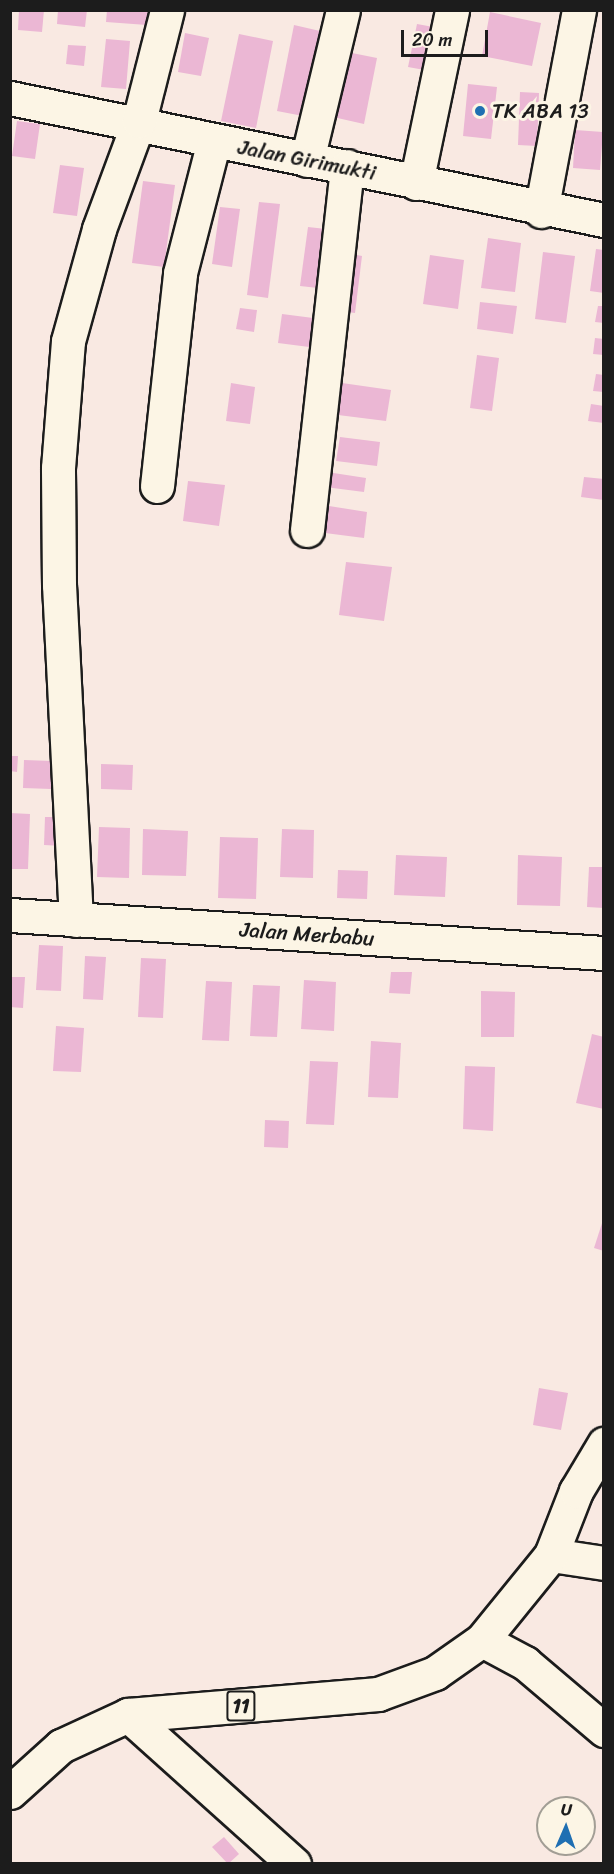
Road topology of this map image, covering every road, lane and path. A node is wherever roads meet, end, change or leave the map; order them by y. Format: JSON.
{"nodes":[{"id":1,"x":167,"y":10,"type":"edge"},
{"id":2,"x":343,"y":10,"type":"edge"},
{"id":3,"x":452,"y":10,"type":"edge"},
{"id":4,"x":579,"y":10,"type":"edge"},
{"id":5,"x":10,"y":98,"type":"edge"},
{"id":6,"x":140,"y":121,"type":"junction"},
{"id":7,"x":214,"y":141,"type":"junction"},
{"id":8,"x":307,"y":160,"type":"junction"},
{"id":9,"x":347,"y":165,"type":"junction"},
{"id":10,"x":416,"y":183,"type":"junction"},
{"id":11,"x":541,"y":212,"type":"junction"},
{"id":12,"x":603,"y":220,"type":"edge"},
{"id":13,"x":157,"y":486,"type":"dead end"},
{"id":14,"x":307,"y":530,"type":"dead end"},
{"id":15,"x":10,"y":915,"type":"edge"},
{"id":16,"x":76,"y":920,"type":"junction"},
{"id":17,"x":603,"y":953,"type":"edge"},
{"id":18,"x":603,"y":1444,"type":"edge"},
{"id":19,"x":551,"y":1555,"type":"junction"},
{"id":20,"x":603,"y":1563,"type":"edge"},
{"id":21,"x":482,"y":1640,"type":"junction"},
{"id":22,"x":128,"y":1715,"type":"junction"},
{"id":23,"x":603,"y":1730,"type":"edge"},
{"id":24,"x":10,"y":1792,"type":"edge"},
{"id":25,"x":294,"y":1863,"type":"edge"}],
"edges":[{"from":1,"to":6,"type":"main road"},
{"from":2,"to":8,"type":"main road"},
{"from":3,"to":10,"type":"main road"},
{"from":4,"to":11,"type":"main road"},
{"from":5,"to":6,"type":"main road","name":"Jalan Girimukti"},
{"from":6,"to":7,"type":"main road","name":"Jalan Girimukti"},
{"from":6,"to":16,"type":"main road"},
{"from":7,"to":8,"type":"main road","name":"Jalan Girimukti"},
{"from":7,"to":13,"type":"main road"},
{"from":8,"to":9,"type":"main road","name":"Jalan Girimukti"},
{"from":9,"to":10,"type":"main road","name":"Jalan Girimukti"},
{"from":9,"to":14,"type":"main road"},
{"from":10,"to":11,"type":"main road","name":"Jalan Girimukti"},
{"from":11,"to":12,"type":"main road","name":"Jalan Girimukti"},
{"from":15,"to":16,"type":"main road","name":"Jalan Merbabu"},
{"from":16,"to":17,"type":"main road","name":"Jalan Merbabu"},
{"from":18,"to":19,"type":"main road","number":"11"},
{"from":19,"to":20,"type":"main road"},
{"from":19,"to":21,"type":"main road","number":"11"},
{"from":21,"to":22,"type":"main road","number":"11"},
{"from":21,"to":23,"type":"main road"},
{"from":22,"to":24,"type":"main road","number":"11"},
{"from":22,"to":25,"type":"main road"}]}
